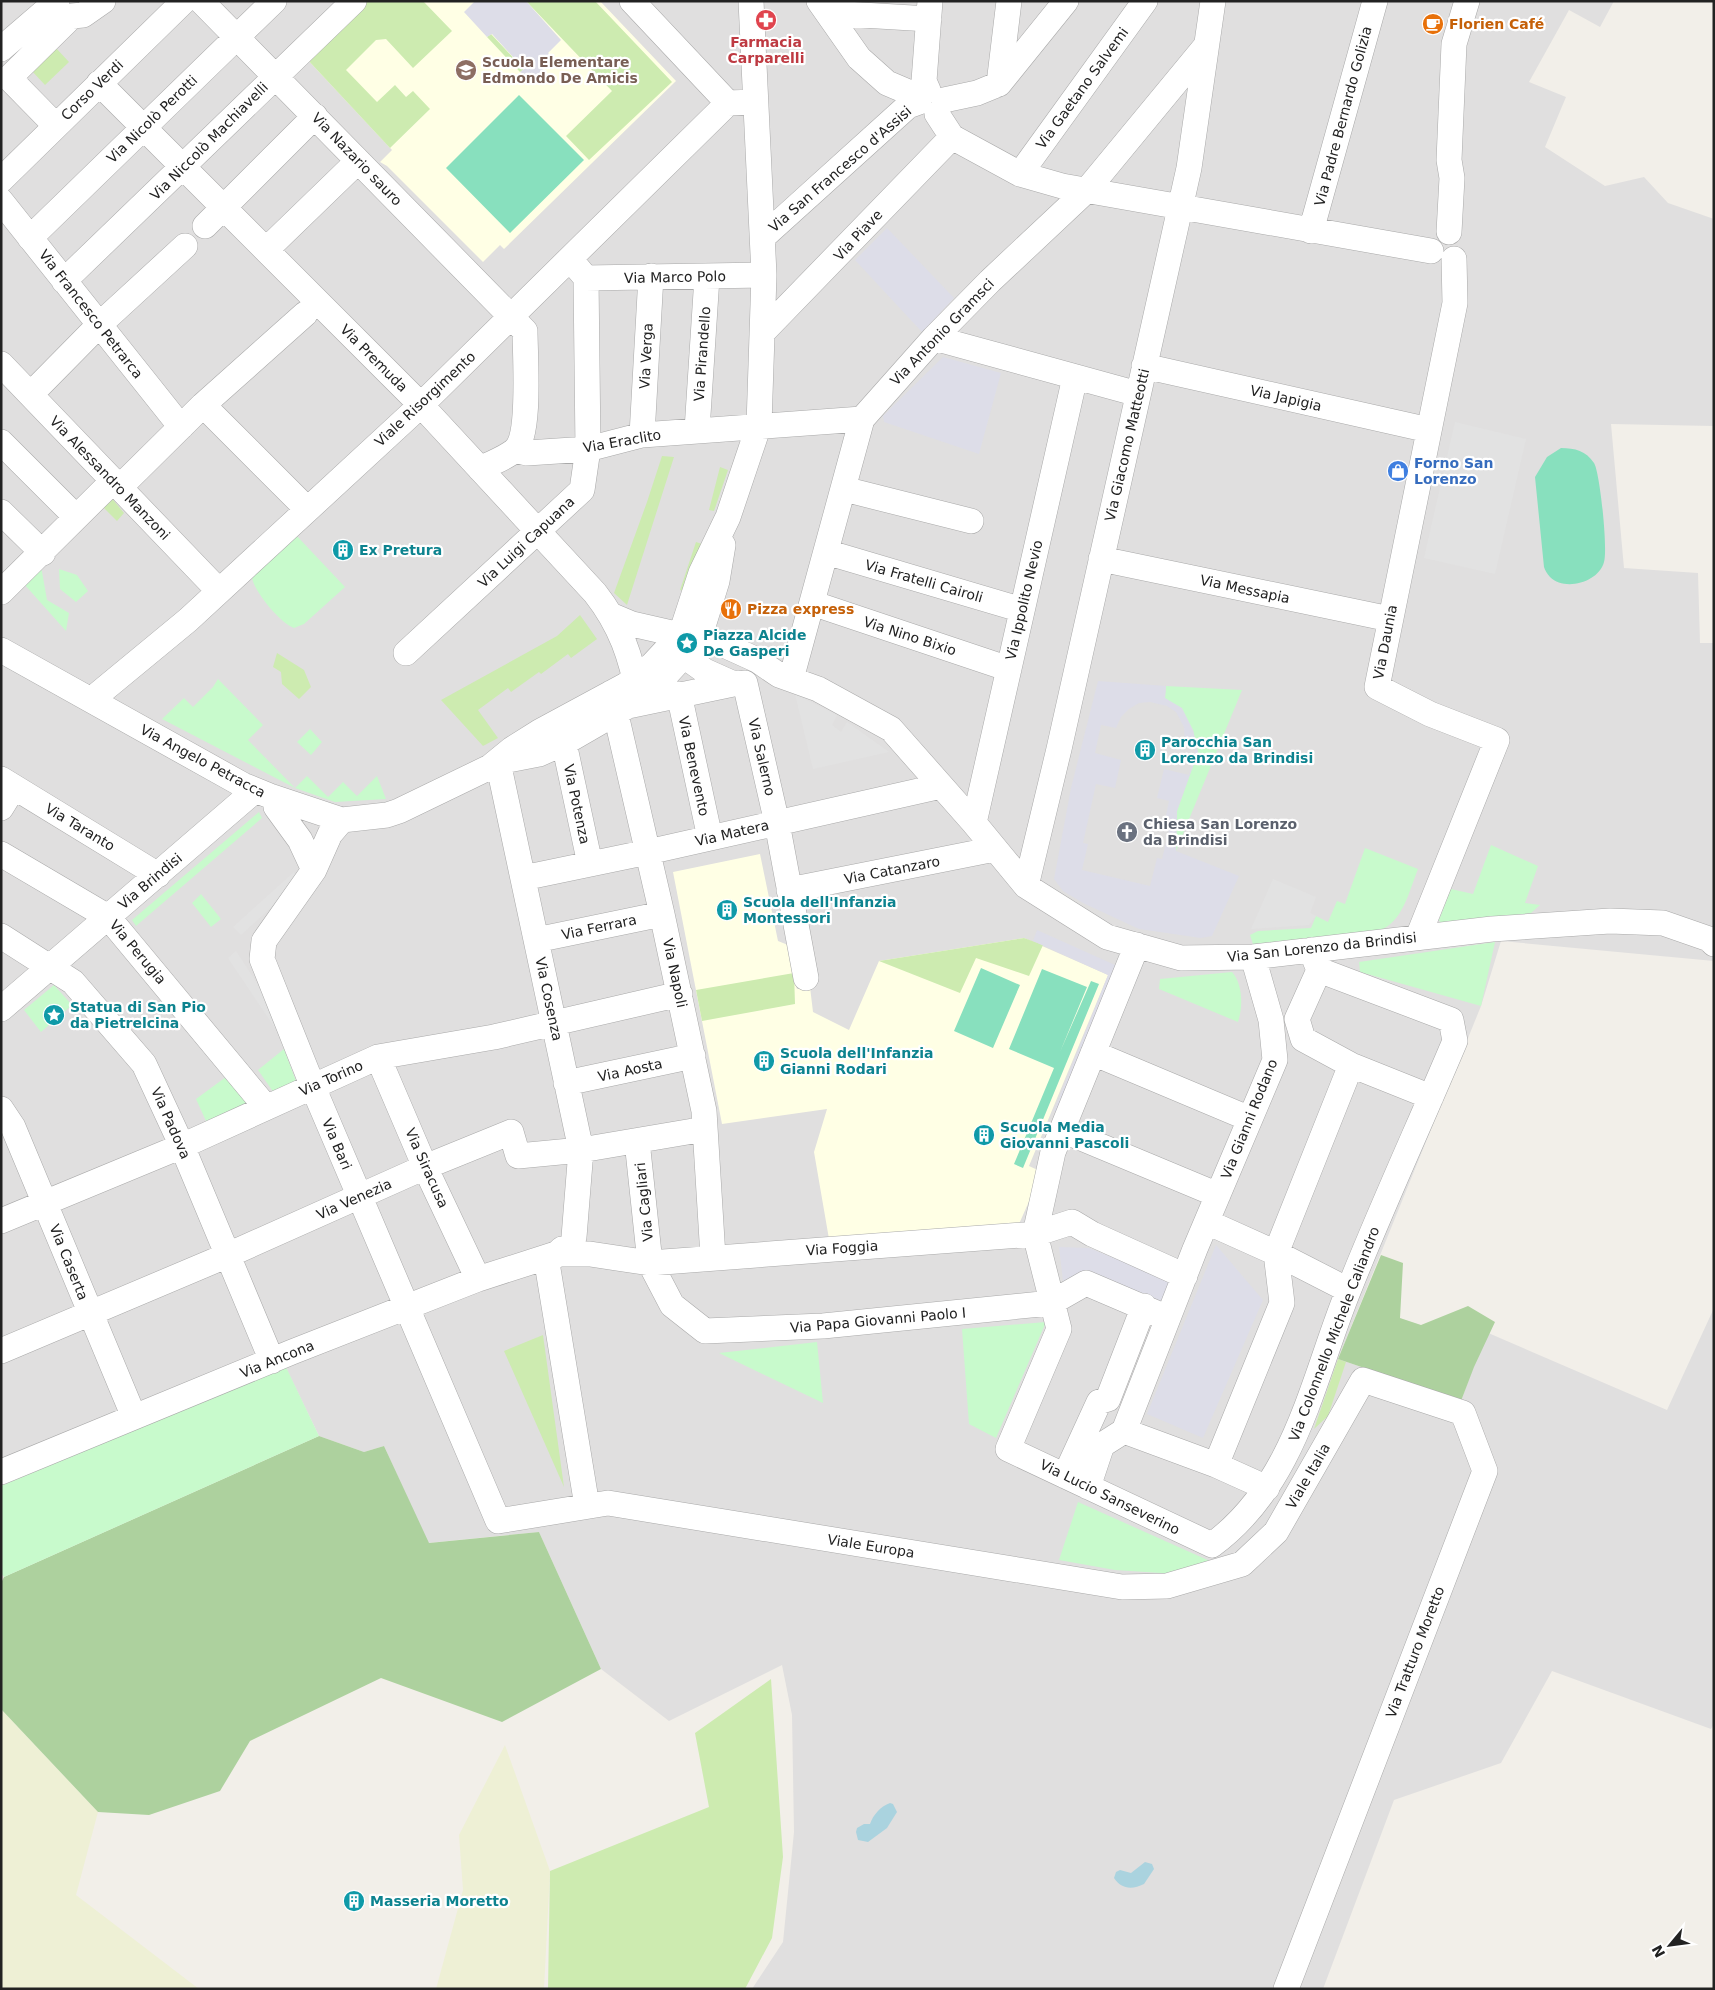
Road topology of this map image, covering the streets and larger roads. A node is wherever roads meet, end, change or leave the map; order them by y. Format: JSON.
{"nodes":[{"id":1,"x":57,"y":1,"type":"edge"},
{"id":2,"x":184,"y":1,"type":"edge"},
{"id":3,"x":202,"y":1,"type":"edge"},
{"id":4,"x":274,"y":1,"type":"edge"},
{"id":5,"x":354,"y":1,"type":"edge"},
{"id":6,"x":632,"y":1,"type":"edge"},
{"id":7,"x":751,"y":1,"type":"edge"},
{"id":8,"x":1009,"y":1,"type":"edge"},
{"id":9,"x":1066,"y":1,"type":"edge"},
{"id":10,"x":1145,"y":1,"type":"edge"},
{"id":11,"x":1213,"y":1,"type":"edge"},
{"id":12,"x":1375,"y":1,"type":"edge"},
{"id":13,"x":1467,"y":1,"type":"edge"},
{"id":14,"x":1478,"y":1,"type":"edge"},
{"id":15,"x":93,"y":4,"type":"edge"},
{"id":16,"x":824,"y":7,"type":"edge"},
{"id":17,"x":929,"y":10,"type":"edge"},
{"id":18,"x":236,"y":38,"type":"junction"},
{"id":19,"x":1454,"y":44,"type":"junction"},
{"id":20,"x":1205,"y":47,"type":"junction"},
{"id":21,"x":1,"y":49,"type":"edge"},
{"id":22,"x":275,"y":76,"type":"junction"},
{"id":23,"x":100,"y":83,"type":"junction"},
{"id":24,"x":999,"y":84,"type":"junction"},
{"id":25,"x":929,"y":97,"type":"junction"},
{"id":26,"x":755,"y":102,"type":"junction"},
{"id":27,"x":728,"y":103,"type":"junction"},
{"id":28,"x":315,"y":116,"type":"junction"},
{"id":29,"x":56,"y":126,"type":"junction"},
{"id":30,"x":143,"y":128,"type":"junction"},
{"id":31,"x":952,"y":137,"type":"junction"},
{"id":32,"x":358,"y":161,"type":"junction"},
{"id":33,"x":184,"y":168,"type":"junction"},
{"id":34,"x":1020,"y":174,"type":"junction"},
{"id":35,"x":1,"y":180,"type":"edge"},
{"id":36,"x":1087,"y":190,"type":"junction"},
{"id":37,"x":1,"y":201,"type":"edge"},
{"id":38,"x":223,"y":207,"type":"junction"},
{"id":39,"x":1180,"y":208,"type":"junction"},
{"id":40,"x":205,"y":226,"type":"dead end"},
{"id":41,"x":1311,"y":231,"type":"junction"},
{"id":42,"x":1449,"y":232,"type":"junction"},
{"id":43,"x":763,"y":237,"type":"junction"},
{"id":44,"x":30,"y":238,"type":"junction"},
{"id":45,"x":184,"y":246,"type":"dead end"},
{"id":46,"x":266,"y":250,"type":"junction"},
{"id":47,"x":1431,"y":251,"type":"junction"},
{"id":48,"x":570,"y":259,"type":"junction"},
{"id":49,"x":1454,"y":259,"type":"junction"},
{"id":50,"x":764,"y":275,"type":"junction"},
{"id":51,"x":651,"y":276,"type":"junction"},
{"id":52,"x":707,"y":277,"type":"junction"},
{"id":53,"x":586,"y":278,"type":"junction"},
{"id":54,"x":64,"y":281,"type":"junction"},
{"id":55,"x":305,"y":314,"type":"dead end"},
{"id":56,"x":512,"y":317,"type":"junction"},
{"id":57,"x":99,"y":325,"type":"junction"},
{"id":58,"x":763,"y":332,"type":"junction"},
{"id":59,"x":934,"y":338,"type":"junction"},
{"id":60,"x":1,"y":364,"type":"edge"},
{"id":61,"x":1144,"y":366,"type":"junction"},
{"id":62,"x":1075,"y":377,"type":"junction"},
{"id":63,"x":30,"y":394,"type":"junction"},
{"id":64,"x":1138,"y":394,"type":"junction"},
{"id":65,"x":204,"y":405,"type":"junction"},
{"id":66,"x":420,"y":405,"type":"junction"},
{"id":67,"x":862,"y":419,"type":"junction"},
{"id":68,"x":759,"y":425,"type":"junction"},
{"id":69,"x":181,"y":427,"type":"junction"},
{"id":70,"x":697,"y":430,"type":"junction"},
{"id":71,"x":1428,"y":430,"type":"junction"},
{"id":72,"x":642,"y":435,"type":"junction"},
{"id":73,"x":1,"y":442,"type":"edge"},
{"id":74,"x":588,"y":449,"type":"junction"},
{"id":75,"x":514,"y":450,"type":"junction"},
{"id":76,"x":480,"y":469,"type":"junction"},
{"id":77,"x":116,"y":484,"type":"junction"},
{"id":78,"x":844,"y":489,"type":"junction"},
{"id":79,"x":307,"y":509,"type":"junction"},
{"id":80,"x":1,"y":512,"type":"edge"},
{"id":81,"x":76,"y":517,"type":"junction"},
{"id":82,"x":971,"y":521,"type":"dead end"},
{"id":83,"x":537,"y":531,"type":"junction"},
{"id":84,"x":43,"y":552,"type":"junction"},
{"id":85,"x":826,"y":552,"type":"junction"},
{"id":86,"x":1101,"y":559,"type":"junction"},
{"id":87,"x":219,"y":591,"type":"junction"},
{"id":88,"x":1,"y":592,"type":"edge"},
{"id":89,"x":812,"y":603,"type":"junction"},
{"id":90,"x":1022,"y":610,"type":"junction"},
{"id":91,"x":613,"y":616,"type":"junction"},
{"id":92,"x":1390,"y":619,"type":"junction"},
{"id":93,"x":688,"y":643,"type":"junction"},
{"id":94,"x":1,"y":650,"type":"edge"},
{"id":95,"x":406,"y":653,"type":"dead end"},
{"id":96,"x":1009,"y":668,"type":"junction"},
{"id":97,"x":785,"y":677,"type":"junction"},
{"id":98,"x":739,"y":683,"type":"junction"},
{"id":99,"x":678,"y":694,"type":"junction"},
{"id":100,"x":627,"y":697,"type":"junction"},
{"id":101,"x":91,"y":700,"type":"junction"},
{"id":102,"x":564,"y":743,"type":"junction"},
{"id":103,"x":498,"y":762,"type":"junction"},
{"id":104,"x":8,"y":783,"type":"edge"},
{"id":105,"x":942,"y":786,"type":"junction"},
{"id":106,"x":248,"y":789,"type":"junction"},
{"id":107,"x":276,"y":807,"type":"junction"},
{"id":108,"x":1,"y":808,"type":"edge"},
{"id":109,"x":777,"y":823,"type":"junction"},
{"id":110,"x":974,"y":823,"type":"junction"},
{"id":111,"x":336,"y":827,"type":"junction"},
{"id":112,"x":710,"y":838,"type":"junction"},
{"id":113,"x":995,"y":849,"type":"junction"},
{"id":114,"x":648,"y":852,"type":"junction"},
{"id":115,"x":1,"y":854,"type":"edge"},
{"id":116,"x":318,"y":864,"type":"junction"},
{"id":117,"x":590,"y":864,"type":"junction"},
{"id":118,"x":158,"y":875,"type":"junction"},
{"id":119,"x":523,"y":878,"type":"junction"},
{"id":120,"x":1026,"y":886,"type":"junction"},
{"id":121,"x":789,"y":890,"type":"junction"},
{"id":122,"x":662,"y":914,"type":"junction"},
{"id":123,"x":108,"y":917,"type":"junction"},
{"id":124,"x":1,"y":936,"type":"edge"},
{"id":125,"x":1418,"y":937,"type":"junction"},
{"id":126,"x":536,"y":940,"type":"junction"},
{"id":127,"x":1714,"y":944,"type":"edge"},
{"id":128,"x":1137,"y":945,"type":"junction"},
{"id":129,"x":1254,"y":957,"type":"junction"},
{"id":130,"x":1315,"y":960,"type":"junction"},
{"id":131,"x":50,"y":967,"type":"junction"},
{"id":132,"x":806,"y":978,"type":"dead end"},
{"id":133,"x":680,"y":994,"type":"junction"},
{"id":134,"x":1,"y":1010,"type":"edge"},
{"id":135,"x":554,"y":1023,"type":"junction"},
{"id":136,"x":1093,"y":1053,"type":"junction"},
{"id":137,"x":693,"y":1056,"type":"junction"},
{"id":138,"x":378,"y":1057,"type":"junction"},
{"id":139,"x":1351,"y":1065,"type":"junction"},
{"id":140,"x":566,"y":1083,"type":"junction"},
{"id":141,"x":313,"y":1087,"type":"junction"},
{"id":142,"x":1431,"y":1097,"type":"junction"},
{"id":143,"x":265,"y":1106,"type":"junction"},
{"id":144,"x":1,"y":1109,"type":"edge"},
{"id":145,"x":1250,"y":1120,"type":"junction"},
{"id":146,"x":705,"y":1129,"type":"junction"},
{"id":147,"x":1062,"y":1130,"type":"junction"},
{"id":148,"x":637,"y":1141,"type":"junction"},
{"id":149,"x":182,"y":1146,"type":"junction"},
{"id":150,"x":581,"y":1150,"type":"junction"},
{"id":151,"x":425,"y":1166,"type":"junction"},
{"id":152,"x":1218,"y":1195,"type":"junction"},
{"id":153,"x":360,"y":1197,"type":"junction"},
{"id":154,"x":45,"y":1203,"type":"junction"},
{"id":155,"x":1,"y":1221,"type":"edge"},
{"id":156,"x":1207,"y":1222,"type":"junction"},
{"id":157,"x":1035,"y":1234,"type":"junction"},
{"id":158,"x":582,"y":1245,"type":"junction"},
{"id":159,"x":1276,"y":1253,"type":"junction"},
{"id":160,"x":556,"y":1254,"type":"junction"},
{"id":161,"x":228,"y":1255,"type":"junction"},
{"id":162,"x":713,"y":1257,"type":"junction"},
{"id":163,"x":650,"y":1263,"type":"junction"},
{"id":164,"x":1185,"y":1276,"type":"junction"},
{"id":165,"x":478,"y":1279,"type":"junction"},
{"id":166,"x":1348,"y":1290,"type":"junction"},
{"id":167,"x":1051,"y":1303,"type":"junction"},
{"id":168,"x":1144,"y":1306,"type":"junction"},
{"id":169,"x":407,"y":1307,"type":"junction"},
{"id":170,"x":90,"y":1313,"type":"junction"},
{"id":171,"x":1168,"y":1318,"type":"junction"},
{"id":172,"x":1,"y":1351,"type":"edge"},
{"id":173,"x":272,"y":1361,"type":"junction"},
{"id":174,"x":1363,"y":1380,"type":"joint"},
{"id":175,"x":134,"y":1417,"type":"junction"},
{"id":176,"x":1124,"y":1431,"type":"junction"},
{"id":177,"x":1297,"y":1435,"type":"junction"},
{"id":178,"x":1325,"y":1446,"type":"junction"},
{"id":179,"x":1216,"y":1465,"type":"junction"},
{"id":180,"x":1,"y":1472,"type":"edge"},
{"id":181,"x":1065,"y":1476,"type":"junction"},
{"id":182,"x":1088,"y":1487,"type":"junction"},
{"id":183,"x":1267,"y":1488,"type":"junction"},
{"id":184,"x":587,"y":1506,"type":"junction"},
{"id":185,"x":498,"y":1520,"type":"joint"},
{"id":186,"x":1212,"y":1545,"type":"joint"},
{"id":187,"x":1242,"y":1564,"type":"joint"},
{"id":188,"x":1286,"y":1989,"type":"edge"}],
"edges":[{"from":1,"to":21,"type":"street"},
{"from":2,"to":23,"type":"street","name":"Corso Verdi"},
{"from":3,"to":18,"type":"street","name":"Via Nazario sauro"},
{"from":4,"to":18,"type":"street","name":"Via Nicolò Perotti"},
{"from":5,"to":22,"type":"street","name":"Via Niccolò Machiavelli"},
{"from":6,"to":27,"type":"street"},
{"from":7,"to":26,"type":"street"},
{"from":8,"to":24,"type":"street"},
{"from":9,"to":24,"type":"street"},
{"from":10,"to":34,"type":"street","name":"Via Gaetano Salvemi"},
{"from":11,"to":20,"type":"street","name":"Via Giacomo Matteotti"},
{"from":12,"to":41,"type":"street","name":"Via Padre Bernardo Golizia"},
{"from":13,"to":19,"type":"street"},
{"from":14,"to":19,"type":"street"},
{"from":15,"to":29,"type":"street"},
{"from":16,"to":17,"type":"street"},
{"from":16,"to":25,"type":"street"},
{"from":17,"to":25,"type":"street"},
{"from":18,"to":22,"type":"street","name":"Via Nazario sauro"},
{"from":18,"to":30,"type":"street","name":"Via Nicolò Perotti"},
{"from":19,"to":42,"type":"street"},
{"from":20,"to":36,"type":"street","name":"Via Antonio Gramsci"},
{"from":20,"to":39,"type":"street","name":"Via Giacomo Matteotti"},
{"from":22,"to":28,"type":"street","name":"Via Nazario sauro"},
{"from":22,"to":33,"type":"street","name":"Via Niccolò Machiavelli"},
{"from":23,"to":29,"type":"street","name":"Corso Verdi"},
{"from":23,"to":30,"type":"street","name":"Via Premuda"},
{"from":24,"to":25,"type":"street"},
{"from":25,"to":31,"type":"street"},
{"from":25,"to":43,"type":"street","name":"Via San Francesco d'Assisi"},
{"from":26,"to":27,"type":"street"},
{"from":26,"to":43,"type":"street"},
{"from":27,"to":48,"type":"street","name":"Viale Risorgimento"},
{"from":28,"to":32,"type":"street","name":"Via Nazario sauro"},
{"from":28,"to":38,"type":"street"},
{"from":29,"to":35,"type":"street","name":"Corso Verdi"},
{"from":30,"to":33,"type":"street","name":"Via Premuda"},
{"from":30,"to":44,"type":"street","name":"Via Nicolò Perotti"},
{"from":31,"to":34,"type":"street"},
{"from":31,"to":58,"type":"street","name":"Via Piave"},
{"from":32,"to":46,"type":"street"},
{"from":32,"to":56,"type":"street","name":"Via Nazario sauro"},
{"from":33,"to":38,"type":"street","name":"Via Premuda"},
{"from":33,"to":54,"type":"street","name":"Via Niccolò Machiavelli"},
{"from":34,"to":36,"type":"street"},
{"from":36,"to":39,"type":"street"},
{"from":36,"to":59,"type":"street","name":"Via Antonio Gramsci"},
{"from":37,"to":44,"type":"street","name":"Via Francesco Petrarca"},
{"from":38,"to":40,"type":"street"},
{"from":38,"to":46,"type":"street","name":"Via Premuda"},
{"from":39,"to":41,"type":"street"},
{"from":39,"to":61,"type":"street","name":"Via Giacomo Matteotti"},
{"from":41,"to":47,"type":"street"},
{"from":42,"to":47,"type":"street"},
{"from":42,"to":49,"type":"street"},
{"from":43,"to":50,"type":"street"},
{"from":44,"to":54,"type":"street","name":"Via Francesco Petrarca"},
{"from":45,"to":57,"type":"street"},
{"from":46,"to":66,"type":"street","name":"Via Premuda"},
{"from":47,"to":49,"type":"street"},
{"from":48,"to":53,"type":"street"},
{"from":48,"to":56,"type":"street","name":"Viale Risorgimento"},
{"from":49,"to":71,"type":"street","name":"Via Daunia"},
{"from":50,"to":52,"type":"street","name":"Via Marco Polo"},
{"from":50,"to":58,"type":"street"},
{"from":51,"to":52,"type":"street","name":"Via Marco Polo"},
{"from":51,"to":53,"type":"street","name":"Via Marco Polo"},
{"from":51,"to":72,"type":"street","name":"Via Verga"},
{"from":52,"to":70,"type":"street","name":"Via Pirandello"},
{"from":53,"to":74,"type":"street","name":"Via Luigi Capuana"},
{"from":54,"to":57,"type":"street","name":"Via Francesco Petrarca"},
{"from":55,"to":65,"type":"street"},
{"from":56,"to":66,"type":"street","name":"Viale Risorgimento"},
{"from":56,"to":75,"type":"street","name":"Via Nazario sauro"},
{"from":57,"to":63,"type":"street"},
{"from":57,"to":69,"type":"street","name":"Via Francesco Petrarca"},
{"from":58,"to":68,"type":"street"},
{"from":59,"to":62,"type":"street"},
{"from":59,"to":67,"type":"street","name":"Via Antonio Gramsci"},
{"from":60,"to":63,"type":"street","name":"Via Alessandro Manzoni"},
{"from":61,"to":64,"type":"street","name":"Via Giacomo Matteotti"},
{"from":61,"to":71,"type":"street","name":"Via Japigia"},
{"from":62,"to":64,"type":"street"},
{"from":62,"to":90,"type":"street","name":"Via Ippolito Nevio"},
{"from":63,"to":77,"type":"street","name":"Via Alessandro Manzoni"},
{"from":64,"to":86,"type":"street","name":"Via Giacomo Matteotti"},
{"from":65,"to":69,"type":"street"},
{"from":65,"to":79,"type":"street"},
{"from":66,"to":76,"type":"street","name":"Via Premuda"},
{"from":66,"to":79,"type":"street","name":"Viale Risorgimento"},
{"from":67,"to":68,"type":"street","name":"Via Eraclito"},
{"from":67,"to":78,"type":"street","name":"Via Antonio Gramsci"},
{"from":68,"to":70,"type":"street","name":"Via Eraclito"},
{"from":68,"to":93,"type":"street"},
{"from":69,"to":77,"type":"street"},
{"from":70,"to":72,"type":"street","name":"Via Eraclito"},
{"from":71,"to":92,"type":"street","name":"Via Daunia"},
{"from":72,"to":74,"type":"street","name":"Via Eraclito"},
{"from":73,"to":81,"type":"street"},
{"from":74,"to":75,"type":"street","name":"Via Eraclito"},
{"from":74,"to":83,"type":"street","name":"Via Luigi Capuana"},
{"from":75,"to":76,"type":"street"},
{"from":76,"to":83,"type":"street","name":"Via Premuda"},
{"from":77,"to":81,"type":"street"},
{"from":77,"to":87,"type":"street","name":"Via Alessandro Manzoni"},
{"from":78,"to":82,"type":"street"},
{"from":78,"to":85,"type":"street","name":"Via Antonio Gramsci"},
{"from":79,"to":87,"type":"street","name":"Viale Risorgimento"},
{"from":80,"to":84,"type":"street"},
{"from":81,"to":84,"type":"street"},
{"from":83,"to":91,"type":"street","name":"Via Premuda"},
{"from":83,"to":95,"type":"street","name":"Via Luigi Capuana"},
{"from":84,"to":88,"type":"street"},
{"from":85,"to":89,"type":"street","name":"Via Antonio Gramsci"},
{"from":85,"to":90,"type":"street","name":"Via Fratelli Cairoli"},
{"from":86,"to":92,"type":"street","name":"Via Messapia"},
{"from":86,"to":120,"type":"street","name":"Via Giacomo Matteotti"},
{"from":87,"to":101,"type":"street","name":"Viale Risorgimento"},
{"from":89,"to":96,"type":"street","name":"Via Nino Bixio"},
{"from":89,"to":97,"type":"street","name":"Via Antonio Gramsci"},
{"from":90,"to":96,"type":"street","name":"Via Ippolito Nevio"},
{"from":91,"to":93,"type":"street"},
{"from":91,"to":100,"type":"street","name":"Via Premuda"},
{"from":92,"to":125,"type":"street","name":"Via Daunia"},
{"from":93,"to":97,"type":"street","name":"Via San Lorenzo da Brindisi"},
{"from":93,"to":98,"type":"street"},
{"from":93,"to":100,"type":"street"},
{"from":94,"to":101,"type":"street","name":"Via Angelo Petracca"},
{"from":96,"to":110,"type":"street","name":"Via Ippolito Nevio"},
{"from":97,"to":98,"type":"street"},
{"from":97,"to":105,"type":"street","name":"Via San Lorenzo da Brindisi"},
{"from":98,"to":99,"type":"street"},
{"from":98,"to":109,"type":"street","name":"Via Salerno"},
{"from":99,"to":100,"type":"street"},
{"from":99,"to":112,"type":"street","name":"Via Benevento"},
{"from":100,"to":102,"type":"street"},
{"from":100,"to":103,"type":"street"},
{"from":100,"to":114,"type":"street","name":"Via Napoli"},
{"from":101,"to":106,"type":"street","name":"Via Angelo Petracca"},
{"from":102,"to":103,"type":"street"},
{"from":102,"to":117,"type":"street","name":"Via Potenza"},
{"from":103,"to":111,"type":"street","name":"Via Angelo Petracca"},
{"from":103,"to":119,"type":"street","name":"Via Cosenza"},
{"from":104,"to":108,"type":"street"},
{"from":104,"to":118,"type":"street","name":"Via Taranto"},
{"from":105,"to":109,"type":"street","name":"Via Matera"},
{"from":105,"to":110,"type":"street","name":"Via San Lorenzo da Brindisi"},
{"from":106,"to":107,"type":"street"},
{"from":106,"to":111,"type":"street","name":"Via Angelo Petracca"},
{"from":106,"to":118,"type":"street","name":"Via Brindisi"},
{"from":107,"to":111,"type":"street"},
{"from":107,"to":116,"type":"street"},
{"from":109,"to":112,"type":"street","name":"Via Matera"},
{"from":109,"to":121,"type":"street","name":"Via Salerno"},
{"from":110,"to":113,"type":"street","name":"Via San Lorenzo da Brindisi"},
{"from":111,"to":116,"type":"street","name":"Via Bari"},
{"from":112,"to":114,"type":"street","name":"Via Matera"},
{"from":113,"to":120,"type":"street","name":"Via San Lorenzo da Brindisi"},
{"from":113,"to":121,"type":"street","name":"Via Catanzaro"},
{"from":114,"to":117,"type":"street","name":"Via Matera"},
{"from":114,"to":122,"type":"street","name":"Via Napoli"},
{"from":115,"to":123,"type":"street","name":"Via Perugia"},
{"from":116,"to":141,"type":"street","name":"Via Bari"},
{"from":117,"to":119,"type":"street","name":"Via Matera"},
{"from":118,"to":123,"type":"street","name":"Via Brindisi"},
{"from":119,"to":126,"type":"street","name":"Via Cosenza"},
{"from":120,"to":128,"type":"street","name":"Via San Lorenzo da Brindisi"},
{"from":121,"to":132,"type":"street","name":"Via Salerno"},
{"from":122,"to":126,"type":"street","name":"Via Ferrara"},
{"from":122,"to":133,"type":"street","name":"Via Napoli"},
{"from":123,"to":131,"type":"street","name":"Via Brindisi"},
{"from":123,"to":143,"type":"street","name":"Via Perugia"},
{"from":124,"to":131,"type":"street","name":"Via Padova"},
{"from":125,"to":127,"type":"street","name":"Via San Lorenzo da Brindisi"},
{"from":125,"to":130,"type":"street","name":"Via San Lorenzo da Brindisi"},
{"from":126,"to":135,"type":"street","name":"Via Cosenza"},
{"from":128,"to":129,"type":"street","name":"Via San Lorenzo da Brindisi"},
{"from":128,"to":136,"type":"street"},
{"from":129,"to":130,"type":"street","name":"Via San Lorenzo da Brindisi"},
{"from":129,"to":145,"type":"street","name":"Via Gianni Rodano"},
{"from":130,"to":139,"type":"street"},
{"from":130,"to":142,"type":"street","name":"Via Colonnello Michele Caliandro"},
{"from":131,"to":134,"type":"street","name":"Via Brindisi"},
{"from":131,"to":149,"type":"street","name":"Via Padova"},
{"from":133,"to":135,"type":"street","name":"Via Torino"},
{"from":133,"to":137,"type":"street","name":"Via Napoli"},
{"from":135,"to":138,"type":"street","name":"Via Torino"},
{"from":135,"to":140,"type":"street","name":"Via Cosenza"},
{"from":136,"to":145,"type":"street"},
{"from":136,"to":147,"type":"street"},
{"from":137,"to":140,"type":"street","name":"Via Aosta"},
{"from":137,"to":146,"type":"street","name":"Via Napoli"},
{"from":138,"to":141,"type":"street","name":"Via Torino"},
{"from":138,"to":151,"type":"street","name":"Via Siracusa"},
{"from":139,"to":142,"type":"street"},
{"from":139,"to":159,"type":"street"},
{"from":140,"to":150,"type":"street","name":"Via Cosenza"},
{"from":141,"to":143,"type":"street","name":"Via Torino"},
{"from":141,"to":153,"type":"street","name":"Via Bari"},
{"from":142,"to":166,"type":"street","name":"Via Colonnello Michele Caliandro"},
{"from":143,"to":149,"type":"street","name":"Via Torino"},
{"from":144,"to":154,"type":"street","name":"Via Caserta"},
{"from":145,"to":152,"type":"street","name":"Via Gianni Rodano"},
{"from":146,"to":148,"type":"street","name":"Via Venezia"},
{"from":146,"to":162,"type":"street","name":"Via Napoli"},
{"from":147,"to":152,"type":"street"},
{"from":147,"to":157,"type":"street"},
{"from":148,"to":150,"type":"street","name":"Via Venezia"},
{"from":148,"to":163,"type":"street","name":"Via Cagliari"},
{"from":149,"to":154,"type":"street","name":"Via Torino"},
{"from":149,"to":161,"type":"street","name":"Via Padova"},
{"from":150,"to":151,"type":"street","name":"Via Venezia"},
{"from":150,"to":158,"type":"street","name":"Via Cosenza"},
{"from":151,"to":153,"type":"street","name":"Via Venezia"},
{"from":151,"to":165,"type":"street","name":"Via Siracusa"},
{"from":152,"to":156,"type":"street","name":"Via Gianni Rodano"},
{"from":153,"to":161,"type":"street","name":"Via Venezia"},
{"from":153,"to":169,"type":"street","name":"Via Bari"},
{"from":154,"to":155,"type":"street","name":"Via Torino"},
{"from":154,"to":170,"type":"street","name":"Via Caserta"},
{"from":156,"to":159,"type":"street"},
{"from":156,"to":164,"type":"street","name":"Via Gianni Rodano"},
{"from":157,"to":162,"type":"street","name":"Via Foggia"},
{"from":157,"to":164,"type":"street","name":"Via Foggia"},
{"from":157,"to":167,"type":"street"},
{"from":158,"to":160,"type":"street"},
{"from":158,"to":163,"type":"street","name":"Via Foggia"},
{"from":159,"to":166,"type":"street"},
{"from":159,"to":179,"type":"street"},
{"from":160,"to":165,"type":"street","name":"Via Ancona"},
{"from":160,"to":184,"type":"street"},
{"from":161,"to":170,"type":"street","name":"Via Venezia"},
{"from":161,"to":173,"type":"street","name":"Via Padova"},
{"from":162,"to":163,"type":"street","name":"Via Foggia"},
{"from":163,"to":167,"type":"street","name":"Via Papa Giovanni Paolo I"},
{"from":164,"to":171,"type":"street","name":"Via Gianni Rodano"},
{"from":165,"to":169,"type":"street","name":"Via Ancona"},
{"from":166,"to":177,"type":"street","name":"Via Colonnello Michele Caliandro"},
{"from":167,"to":168,"type":"street"},
{"from":167,"to":181,"type":"street","name":"Via Lucio Sanseverino"},
{"from":168,"to":171,"type":"street"},
{"from":168,"to":181,"type":"street"},
{"from":169,"to":173,"type":"street","name":"Via Ancona"},
{"from":169,"to":185,"type":"street","name":"Via Bari"},
{"from":170,"to":172,"type":"street","name":"Via Venezia"},
{"from":170,"to":175,"type":"street","name":"Via Caserta"},
{"from":171,"to":176,"type":"street","name":"Via Gianni Rodano"},
{"from":173,"to":175,"type":"street","name":"Via Ancona"},
{"from":174,"to":178,"type":"street","name":"Viale Italia"},
{"from":174,"to":188,"type":"street","name":"Via Tratturo Moretto"},
{"from":175,"to":180,"type":"street","name":"Via Ancona"},
{"from":176,"to":179,"type":"street"},
{"from":176,"to":182,"type":"street"},
{"from":177,"to":178,"type":"street"},
{"from":177,"to":183,"type":"street","name":"Via Colonnello Michele Caliandro"},
{"from":178,"to":187,"type":"street","name":"Viale Italia"},
{"from":179,"to":183,"type":"street"},
{"from":181,"to":182,"type":"street","name":"Via Lucio Sanseverino"},
{"from":182,"to":186,"type":"street","name":"Via Lucio Sanseverino"},
{"from":183,"to":186,"type":"street","name":"Via Colonnello Michele Caliandro"},
{"from":184,"to":185,"type":"street","name":"Viale Europa"},
{"from":184,"to":187,"type":"street","name":"Viale Europa"}]}
